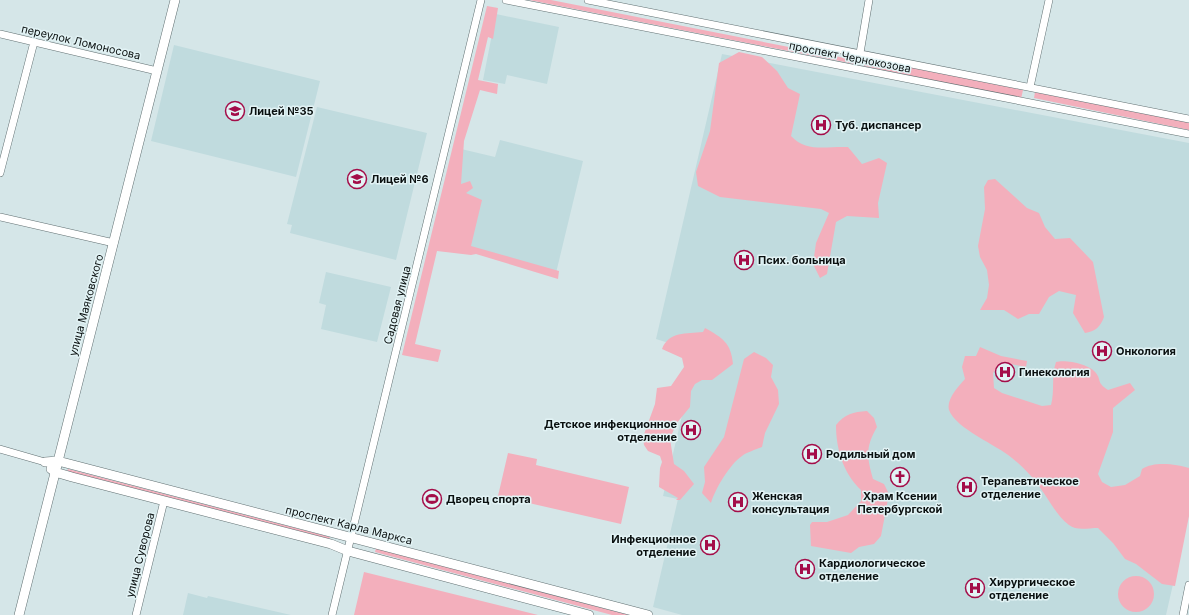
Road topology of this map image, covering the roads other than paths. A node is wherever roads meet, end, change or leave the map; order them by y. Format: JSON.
{"nodes":[{"id":1,"x":175,"y":0,"type":"edge"},
{"id":2,"x":481,"y":0,"type":"edge"},
{"id":3,"x":506,"y":0,"type":"edge"},
{"id":4,"x":588,"y":0,"type":"edge"},
{"id":5,"x":869,"y":0,"type":"edge"},
{"id":6,"x":1049,"y":0,"type":"edge"},
{"id":7,"x":0,"y":34,"type":"edge"},
{"id":8,"x":34,"y":42,"type":"junction"},
{"id":9,"x":860,"y":53,"type":"junction"},
{"id":10,"x":157,"y":71,"type":"junction"},
{"id":11,"x":1030,"y":87,"type":"junction"},
{"id":12,"x":1189,"y":119,"type":"edge"},
{"id":13,"x":1189,"y":134,"type":"edge"},
{"id":14,"x":0,"y":173,"type":"edge"},
{"id":15,"x":0,"y":217,"type":"edge"},
{"id":16,"x":114,"y":243,"type":"junction"},
{"id":17,"x":0,"y":449,"type":"edge"},
{"id":18,"x":58,"y":461,"type":"junction"},
{"id":19,"x":45,"y":462,"type":"junction"},
{"id":20,"x":55,"y":472,"type":"junction"},
{"id":21,"x":164,"y":501,"type":"junction"},
{"id":22,"x":350,"y":538,"type":"junction"},
{"id":23,"x":348,"y":551,"type":"junction"},
{"id":24,"x":1188,"y":590,"type":"edge"},
{"id":25,"x":1185,"y":613,"type":"edge"},
{"id":26,"x":19,"y":615,"type":"edge"},
{"id":27,"x":136,"y":615,"type":"edge"},
{"id":28,"x":332,"y":615,"type":"edge"},
{"id":29,"x":589,"y":615,"type":"edge"},
{"id":30,"x":648,"y":615,"type":"edge"}],
"edges":[{"from":1,"to":10,"type":"main road","name":"улица Маяковского"},
{"from":2,"to":22,"type":"street","name":"Садовая улица"},
{"from":3,"to":13,"type":"street","name":"проспект Чернокозова"},
{"from":4,"to":9,"type":"street","name":"проспект Чернокозова"},
{"from":5,"to":9,"type":"street"},
{"from":6,"to":11,"type":"street"},
{"from":7,"to":8,"type":"street","name":"переулок Ломоносова"},
{"from":8,"to":10,"type":"street","name":"переулок Ломоносова"},
{"from":8,"to":14,"type":"street"},
{"from":9,"to":11,"type":"street","name":"проспект Чернокозова"},
{"from":10,"to":16,"type":"main road","name":"улица Маяковского"},
{"from":11,"to":12,"type":"street","name":"проспект Чернокозова"},
{"from":15,"to":16,"type":"street"},
{"from":16,"to":18,"type":"main road","name":"улица Маяковского"},
{"from":17,"to":19,"type":"street","name":"проспект Карла Маркса"},
{"from":18,"to":19,"type":"main road","name":"проспект Карла Маркса"},
{"from":18,"to":20,"type":"main road","name":"улица Маяковского"},
{"from":18,"to":22,"type":"main road","name":"проспект Карла Маркса"},
{"from":19,"to":20,"type":"main road","name":"проспект Карла Маркса"},
{"from":20,"to":21,"type":"main road","name":"проспект Карла Маркса"},
{"from":20,"to":26,"type":"main road","name":"улица Маяковского"},
{"from":21,"to":23,"type":"main road","name":"проспект Карла Маркса"},
{"from":21,"to":27,"type":"street","name":"улица Суворова"},
{"from":22,"to":23,"type":"street","name":"Садовая улица"},
{"from":22,"to":30,"type":"main road","name":"проспект Карла Маркса"},
{"from":23,"to":28,"type":"street","name":"Садовая улица"},
{"from":23,"to":29,"type":"main road","name":"проспект Карла Маркса"},
{"from":24,"to":25,"type":"street"}]}
